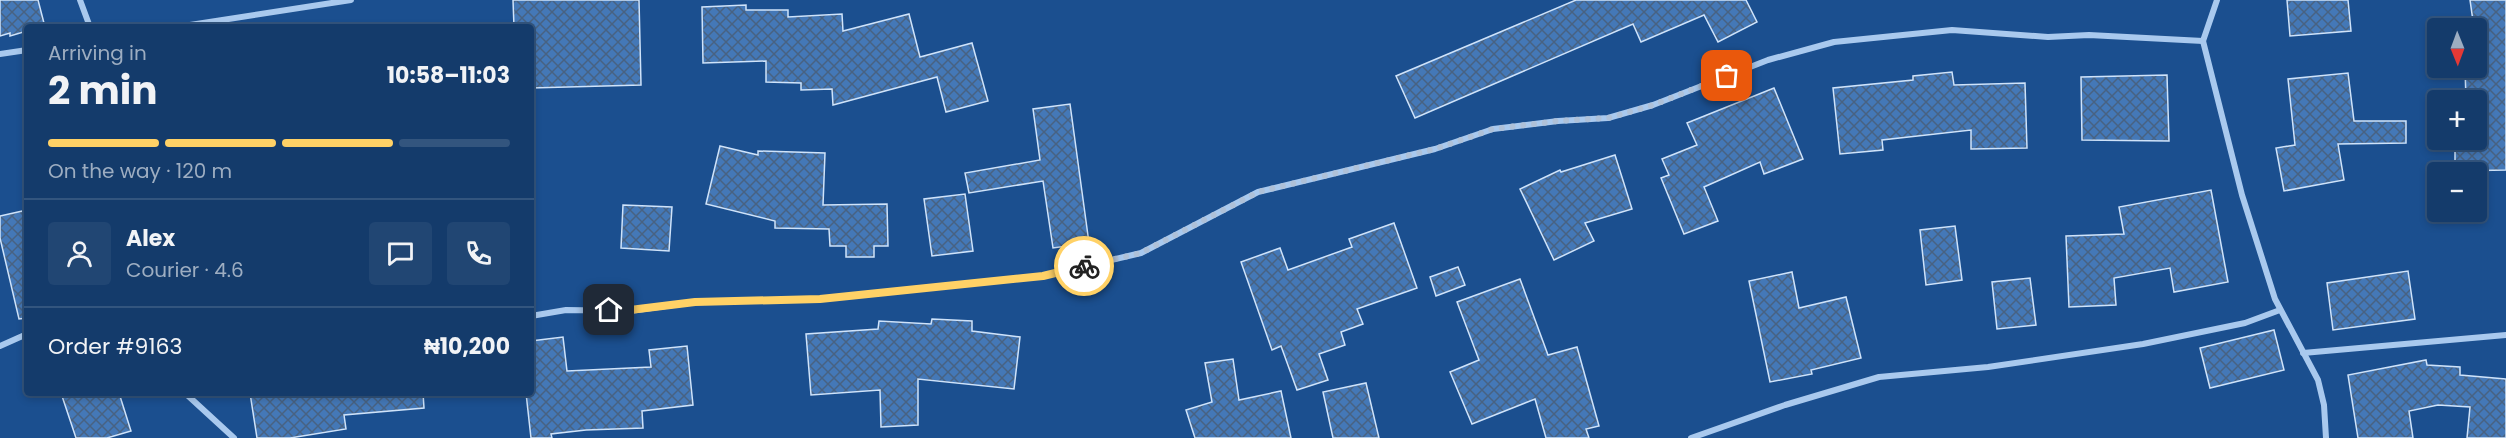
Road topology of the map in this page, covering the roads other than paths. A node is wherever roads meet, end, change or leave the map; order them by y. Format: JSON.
{"nodes":[{"id":1,"x":80,"y":0,"type":"edge"},
{"id":2,"x":351,"y":0,"type":"edge"},
{"id":3,"x":2217,"y":0,"type":"edge"},
{"id":4,"x":89,"y":24,"type":"edge"},
{"id":5,"x":196,"y":24,"type":"edge"},
{"id":6,"x":2203,"y":41,"type":"junction"},
{"id":7,"x":24,"y":50,"type":"edge"},
{"id":8,"x":0,"y":54,"type":"edge"},
{"id":9,"x":2280,"y":310,"type":"junction"},
{"id":10,"x":534,"y":315,"type":"edge"},
{"id":11,"x":24,"y":335,"type":"edge"},
{"id":12,"x":2506,"y":335,"type":"edge"},
{"id":13,"x":0,"y":346,"type":"edge"},
{"id":14,"x":2303,"y":353,"type":"junction"},
{"id":15,"x":188,"y":396,"type":"edge"},
{"id":16,"x":234,"y":438,"type":"edge"},
{"id":17,"x":1691,"y":438,"type":"edge"},
{"id":18,"x":2326,"y":438,"type":"edge"}],
"edges":[{"from":1,"to":4,"type":"street"},
{"from":2,"to":5,"type":"street"},
{"from":3,"to":6,"type":"street"},
{"from":6,"to":9,"type":"street"},
{"from":6,"to":10,"type":"street"},
{"from":7,"to":8,"type":"street"},
{"from":9,"to":14,"type":"street"},
{"from":9,"to":17,"type":"street"},
{"from":11,"to":13,"type":"street"},
{"from":12,"to":14,"type":"street"},
{"from":14,"to":18,"type":"street"},
{"from":15,"to":16,"type":"street"}]}
